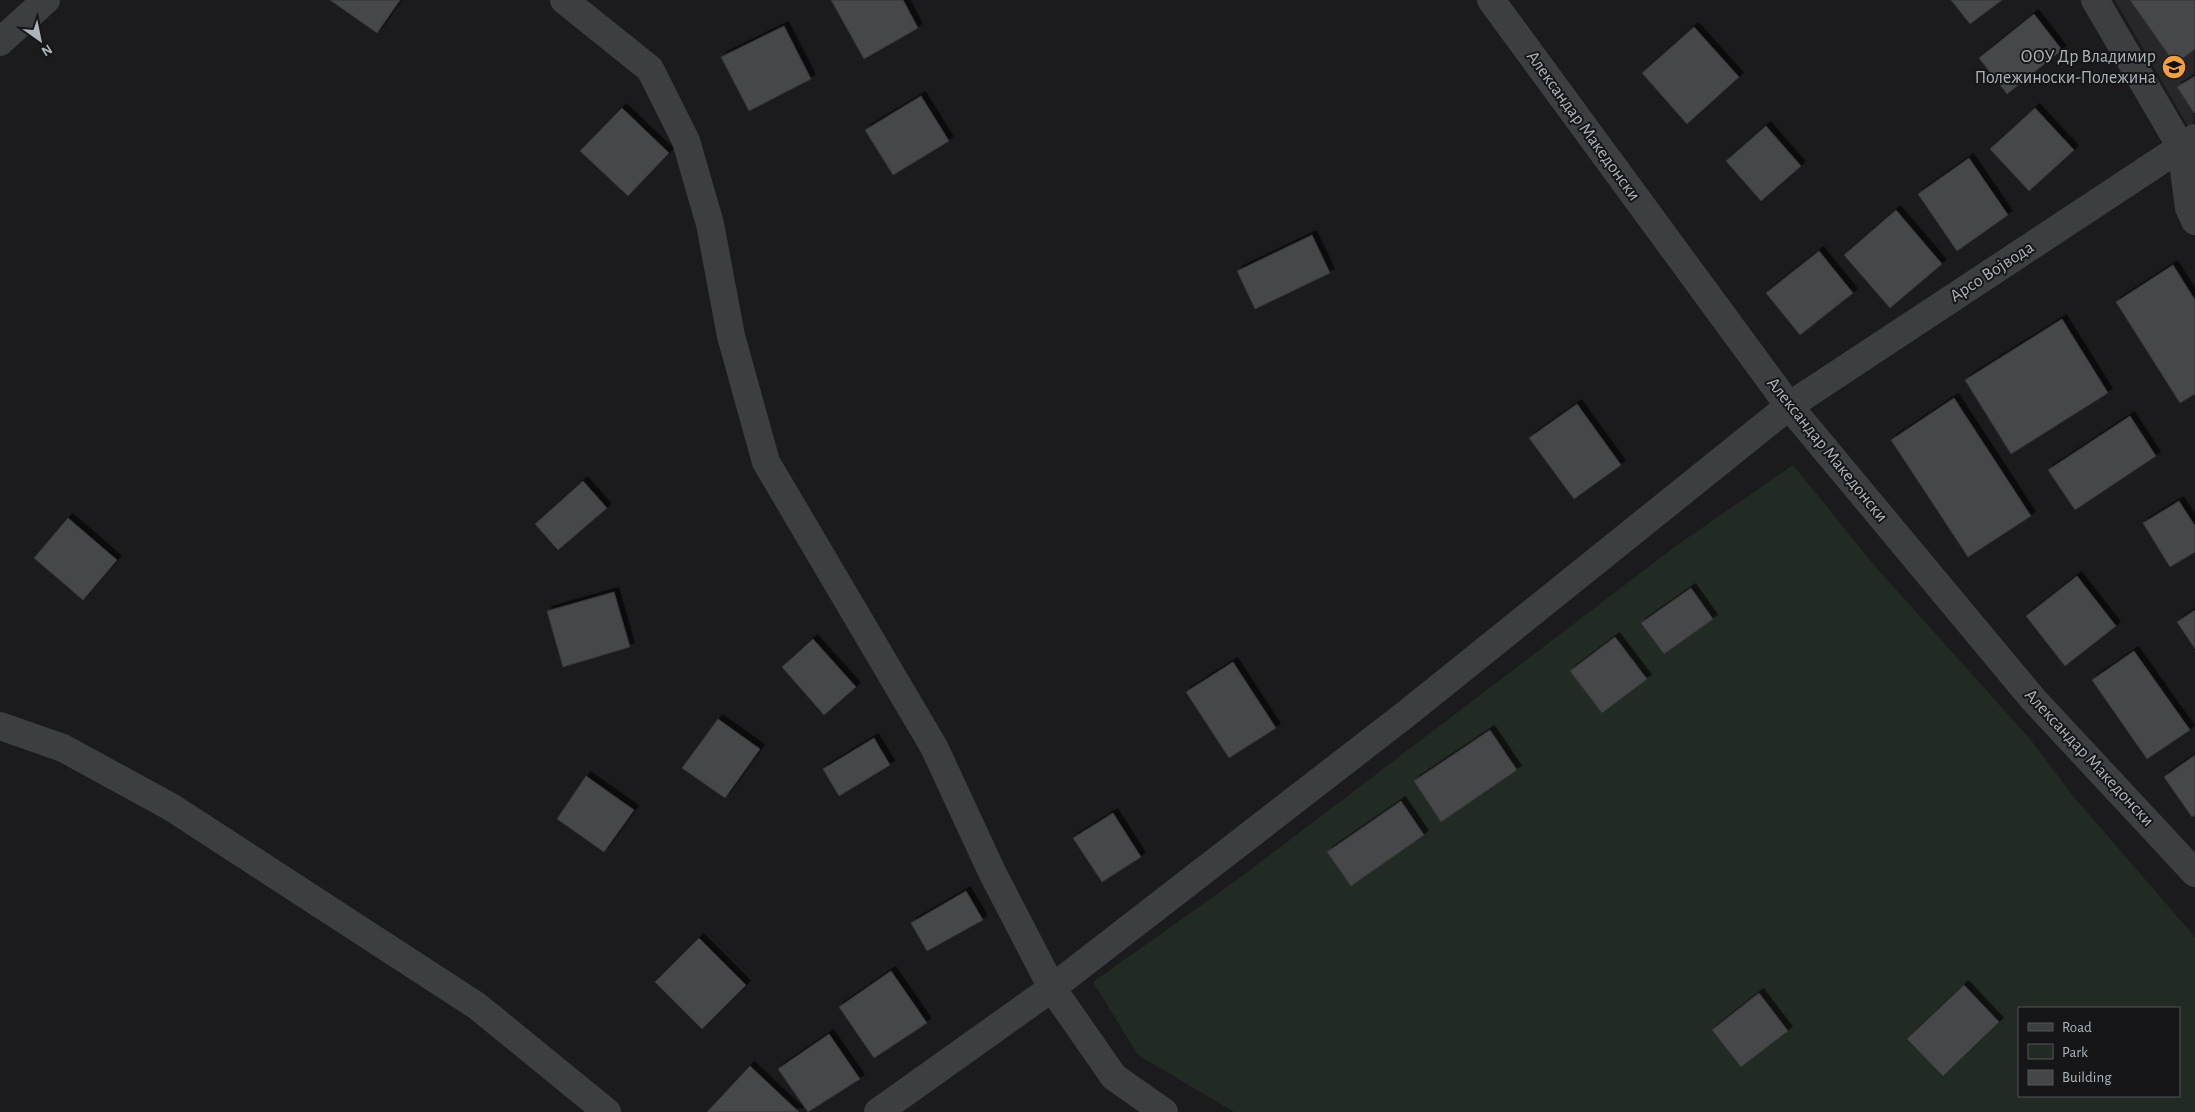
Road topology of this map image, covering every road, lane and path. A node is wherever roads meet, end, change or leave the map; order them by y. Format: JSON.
{"nodes":[{"id":1,"x":46,"y":0,"type":"edge"},
{"id":2,"x":564,"y":0,"type":"edge"},
{"id":3,"x":1491,"y":0,"type":"edge"},
{"id":4,"x":2095,"y":0,"type":"edge"},
{"id":5,"x":0,"y":42,"type":"edge"},
{"id":6,"x":2188,"y":142,"type":"edge"},
{"id":7,"x":2195,"y":220,"type":"edge"},
{"id":8,"x":1789,"y":406,"type":"junction"},
{"id":9,"x":0,"y":726,"type":"edge"},
{"id":10,"x":2195,"y":873,"type":"edge"},
{"id":11,"x":1052,"y":988,"type":"junction"},
{"id":12,"x":607,"y":1112,"type":"edge"},
{"id":13,"x":878,"y":1112,"type":"edge"},
{"id":14,"x":1164,"y":1112,"type":"edge"}],
"edges":[{"from":1,"to":5,"type":"street"},
{"from":2,"to":11,"type":"street"},
{"from":3,"to":8,"type":"street","name":"Александар Македонски"},
{"from":4,"to":6,"type":"street"},
{"from":6,"to":7,"type":"street"},
{"from":6,"to":8,"type":"street","name":"Арсо Војвода"},
{"from":8,"to":10,"type":"street","name":"Александар Македонски"},
{"from":8,"to":11,"type":"street","name":"Арсо Војвода"},
{"from":9,"to":12,"type":"street"},
{"from":11,"to":13,"type":"street","name":"Арсо Војвода"},
{"from":11,"to":14,"type":"street"}]}
